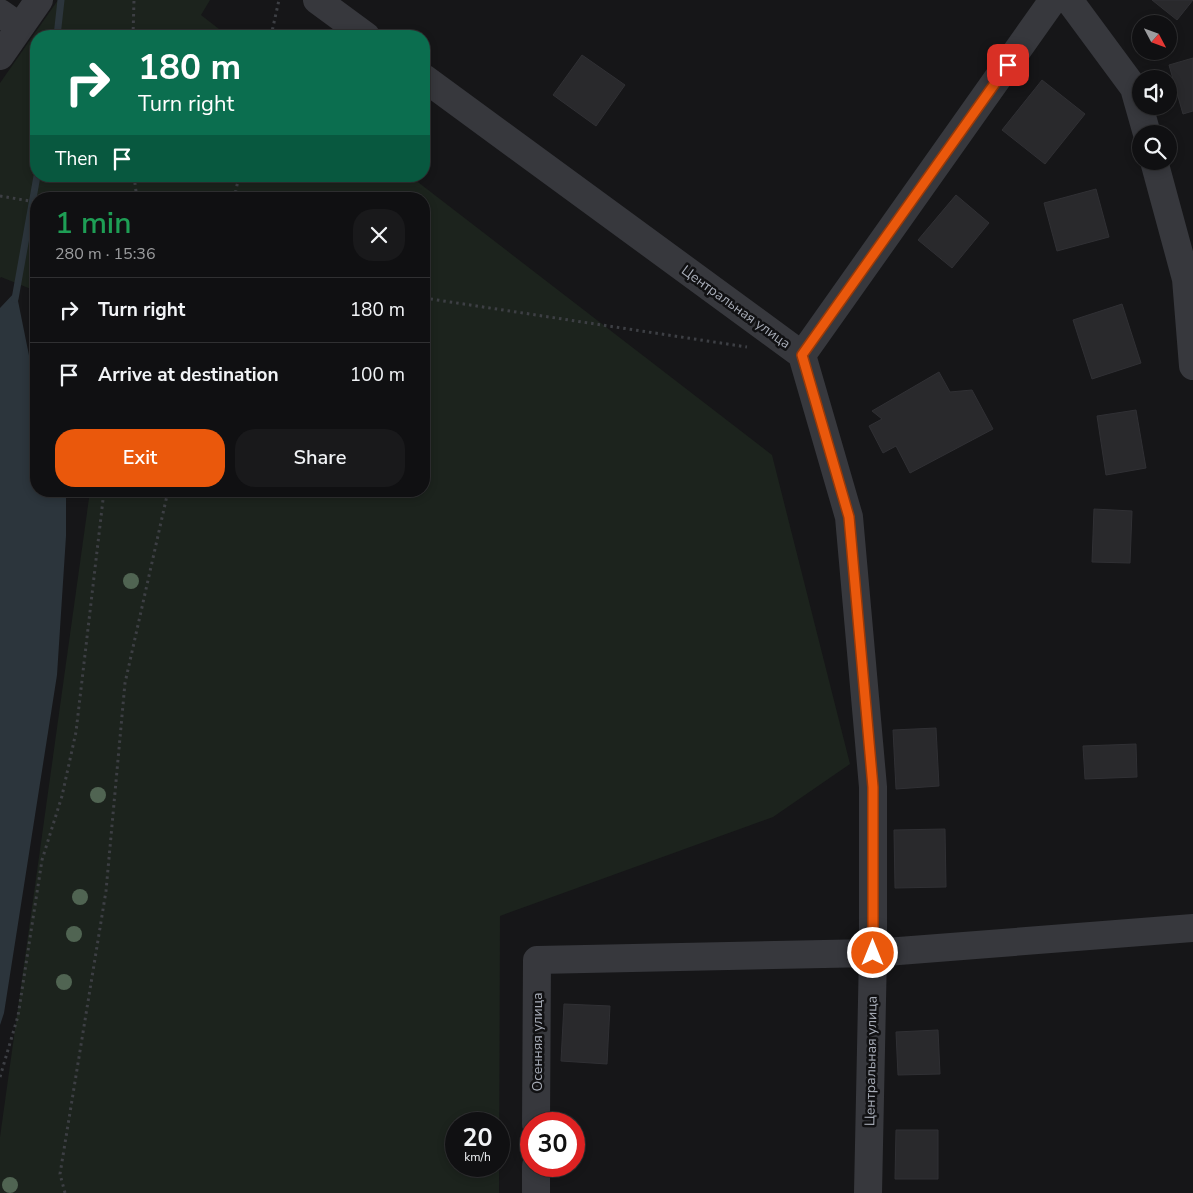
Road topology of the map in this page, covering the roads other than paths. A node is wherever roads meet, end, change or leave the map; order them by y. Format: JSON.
{"nodes":[{"id":1,"x":39,"y":0,"type":"edge"},
{"id":2,"x":317,"y":0,"type":"edge"},
{"id":3,"x":1053,"y":0,"type":"edge"},
{"id":4,"x":1069,"y":0,"type":"edge"},
{"id":5,"x":10,"y":20,"type":"edge"},
{"id":6,"x":358,"y":30,"type":"edge"},
{"id":7,"x":0,"y":56,"type":"edge"},
{"id":8,"x":430,"y":82,"type":"edge"},
{"id":9,"x":1144,"y":125,"type":"edge"},
{"id":10,"x":1156,"y":170,"type":"edge"},
{"id":11,"x":802,"y":355,"type":"junction"},
{"id":12,"x":1193,"y":366,"type":"edge"},
{"id":13,"x":1193,"y":928,"type":"edge"},
{"id":14,"x":873,"y":953,"type":"junction"},
{"id":15,"x":536,"y":1112,"type":"edge"},
{"id":16,"x":536,"y":1177,"type":"edge"},
{"id":17,"x":536,"y":1193,"type":"edge"},
{"id":18,"x":868,"y":1193,"type":"edge"}],
"edges":[{"from":1,"to":5,"type":"street"},
{"from":2,"to":6,"type":"street"},
{"from":3,"to":11,"type":"street"},
{"from":4,"to":9,"type":"street"},
{"from":5,"to":7,"type":"street"},
{"from":8,"to":11,"type":"street","name":"Центральная улица"},
{"from":10,"to":12,"type":"street"},
{"from":11,"to":14,"type":"street","name":"Центральная улица"},
{"from":13,"to":14,"type":"street"},
{"from":14,"to":15,"type":"street","name":"Осенняя улица"},
{"from":14,"to":18,"type":"street","name":"Центральная улица"},
{"from":16,"to":17,"type":"street"}]}
